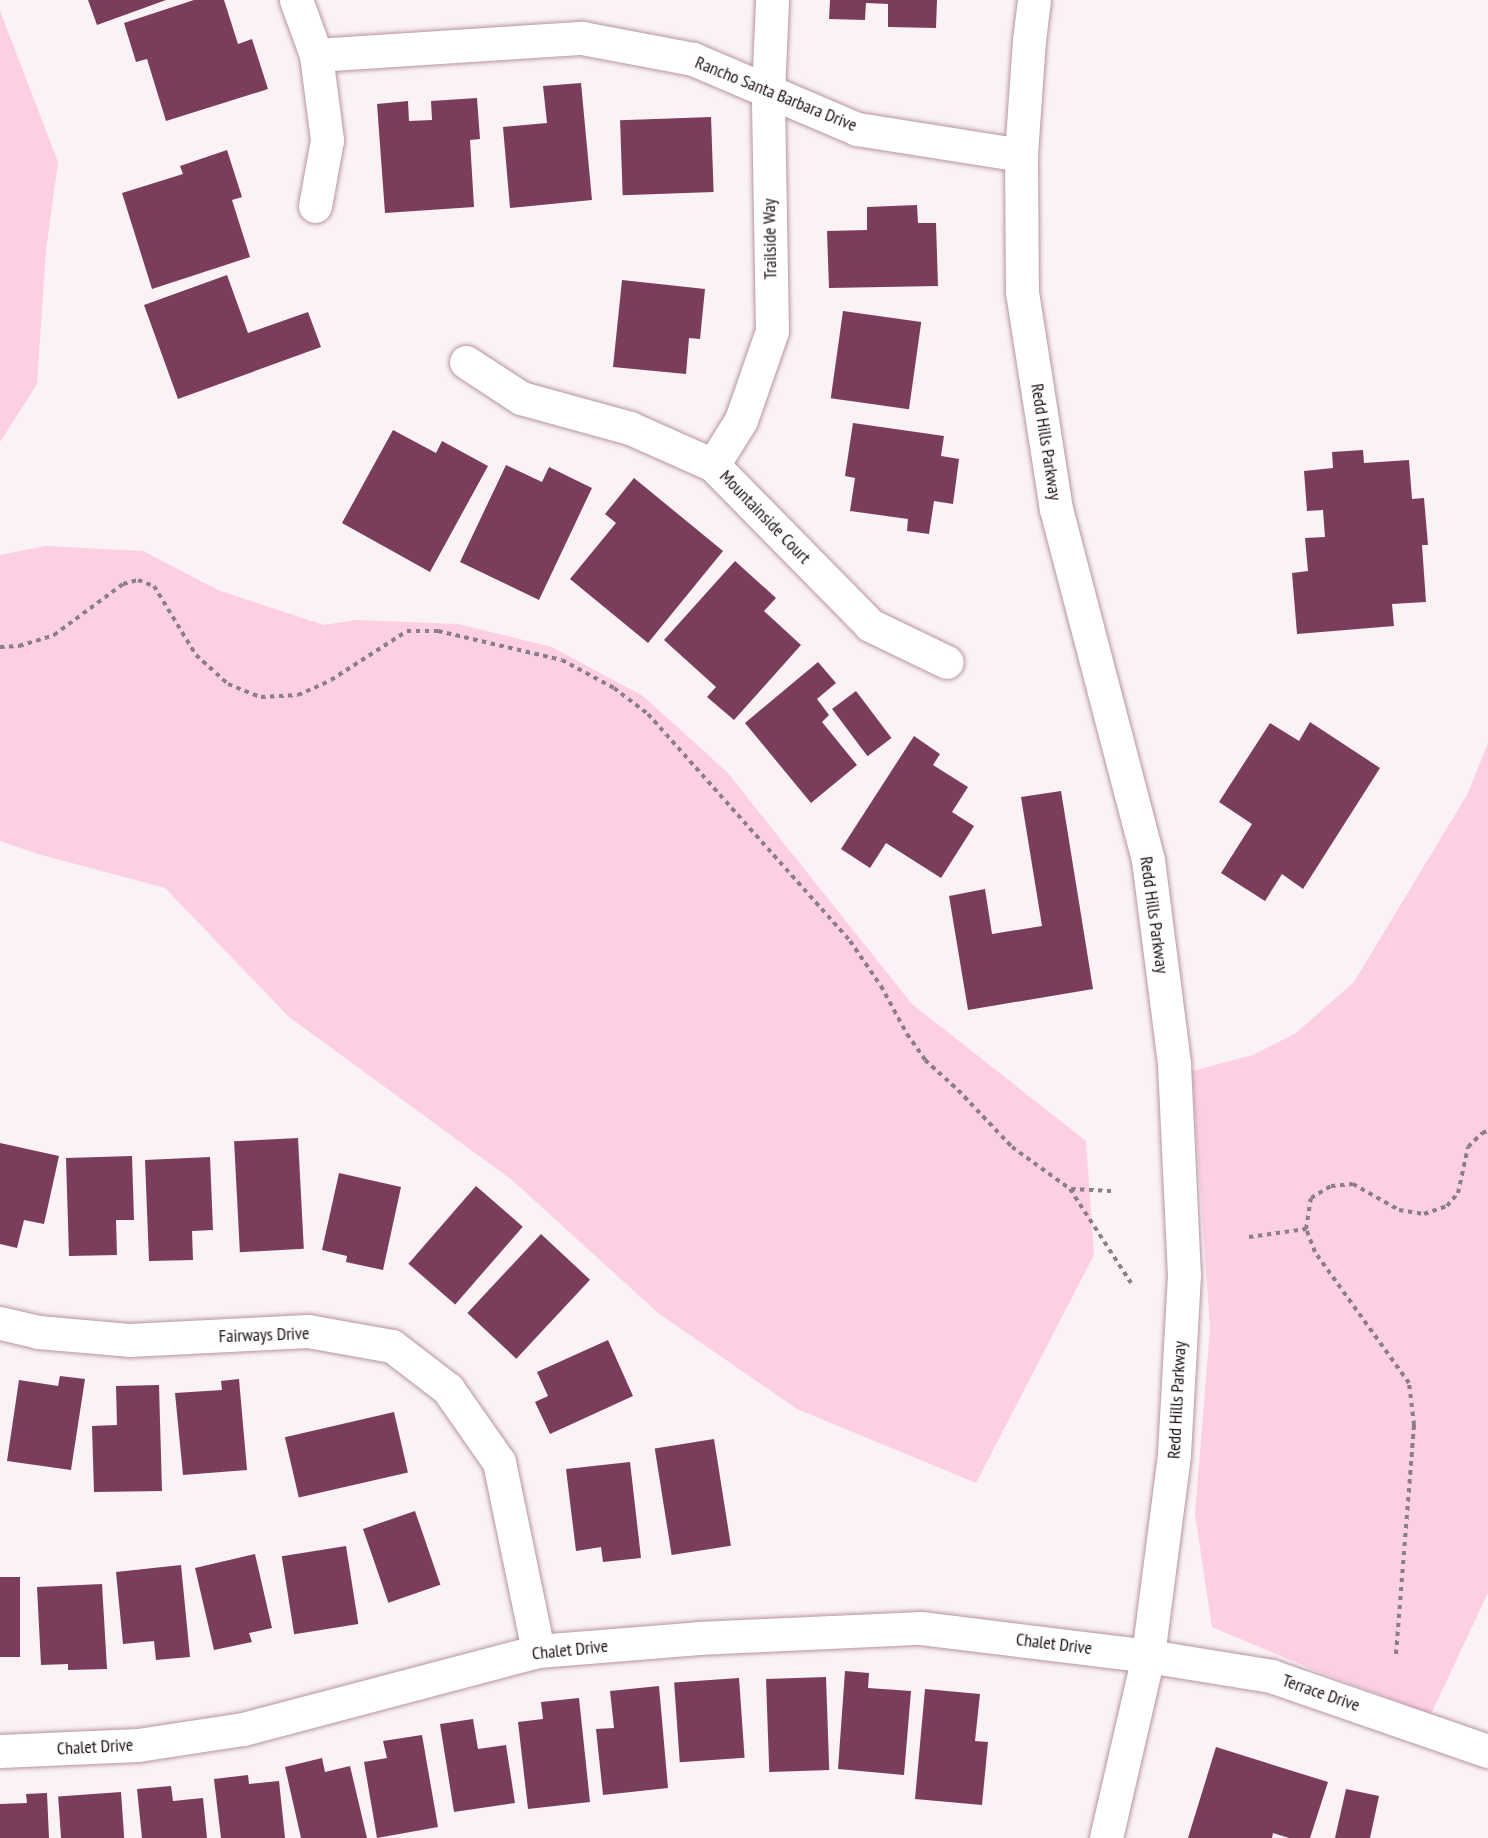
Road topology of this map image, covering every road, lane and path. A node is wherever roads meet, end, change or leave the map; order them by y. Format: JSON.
{"nodes":[{"id":1,"x":296,"y":0,"type":"edge"},
{"id":2,"x":772,"y":0,"type":"edge"},
{"id":3,"x":1034,"y":0,"type":"edge"},
{"id":4,"x":316,"y":55,"type":"junction"},
{"id":5,"x":768,"y":93,"type":"junction"},
{"id":6,"x":1021,"y":154,"type":"junction"},
{"id":7,"x":315,"y":206,"type":"dead end"},
{"id":8,"x":466,"y":362,"type":"dead end"},
{"id":9,"x":714,"y":465,"type":"junction"},
{"id":10,"x":0,"y":647,"type":"edge"},
{"id":11,"x":947,"y":662,"type":"dead end"},
{"id":12,"x":1488,"y":1131,"type":"edge"},
{"id":13,"x":1070,"y":1189,"type":"junction"},
{"id":14,"x":1111,"y":1191,"type":"dead end"},
{"id":15,"x":1306,"y":1228,"type":"junction"},
{"id":16,"x":1249,"y":1238,"type":"dead end"},
{"id":17,"x":1131,"y":1283,"type":"dead end"},
{"id":18,"x":0,"y":1323,"type":"edge"},
{"id":19,"x":538,"y":1651,"type":"junction"},
{"id":20,"x":1396,"y":1654,"type":"dead end"},
{"id":21,"x":1148,"y":1656,"type":"junction"},
{"id":22,"x":0,"y":1751,"type":"edge"},
{"id":23,"x":1488,"y":1751,"type":"edge"},
{"id":24,"x":1106,"y":1838,"type":"edge"}],
"edges":[{"from":1,"to":4,"type":"street"},
{"from":2,"to":5,"type":"street","name":"Trailside Way"},
{"from":3,"to":6,"type":"street","name":"Redd Hills Parkway"},
{"from":4,"to":5,"type":"street","name":"Rancho Santa Barbara Drive"},
{"from":4,"to":7,"type":"street"},
{"from":5,"to":6,"type":"street","name":"Rancho Santa Barbara Drive"},
{"from":5,"to":9,"type":"street","name":"Trailside Way"},
{"from":6,"to":21,"type":"street","name":"Redd Hills Parkway"},
{"from":8,"to":9,"type":"street","name":"Mountainside Court"},
{"from":9,"to":11,"type":"street","name":"Mountainside Court"},
{"from":10,"to":13,"type":"path"},
{"from":12,"to":15,"type":"path"},
{"from":13,"to":14,"type":"path"},
{"from":13,"to":17,"type":"path"},
{"from":15,"to":16,"type":"path"},
{"from":15,"to":20,"type":"path"},
{"from":18,"to":19,"type":"street","name":"Fairways Drive"},
{"from":19,"to":21,"type":"street","name":"Chalet Drive"},
{"from":19,"to":22,"type":"street","name":"Chalet Drive"},
{"from":21,"to":23,"type":"street","name":"Terrace Drive"},
{"from":21,"to":24,"type":"street","name":"Redd Hills Parkway"}]}
